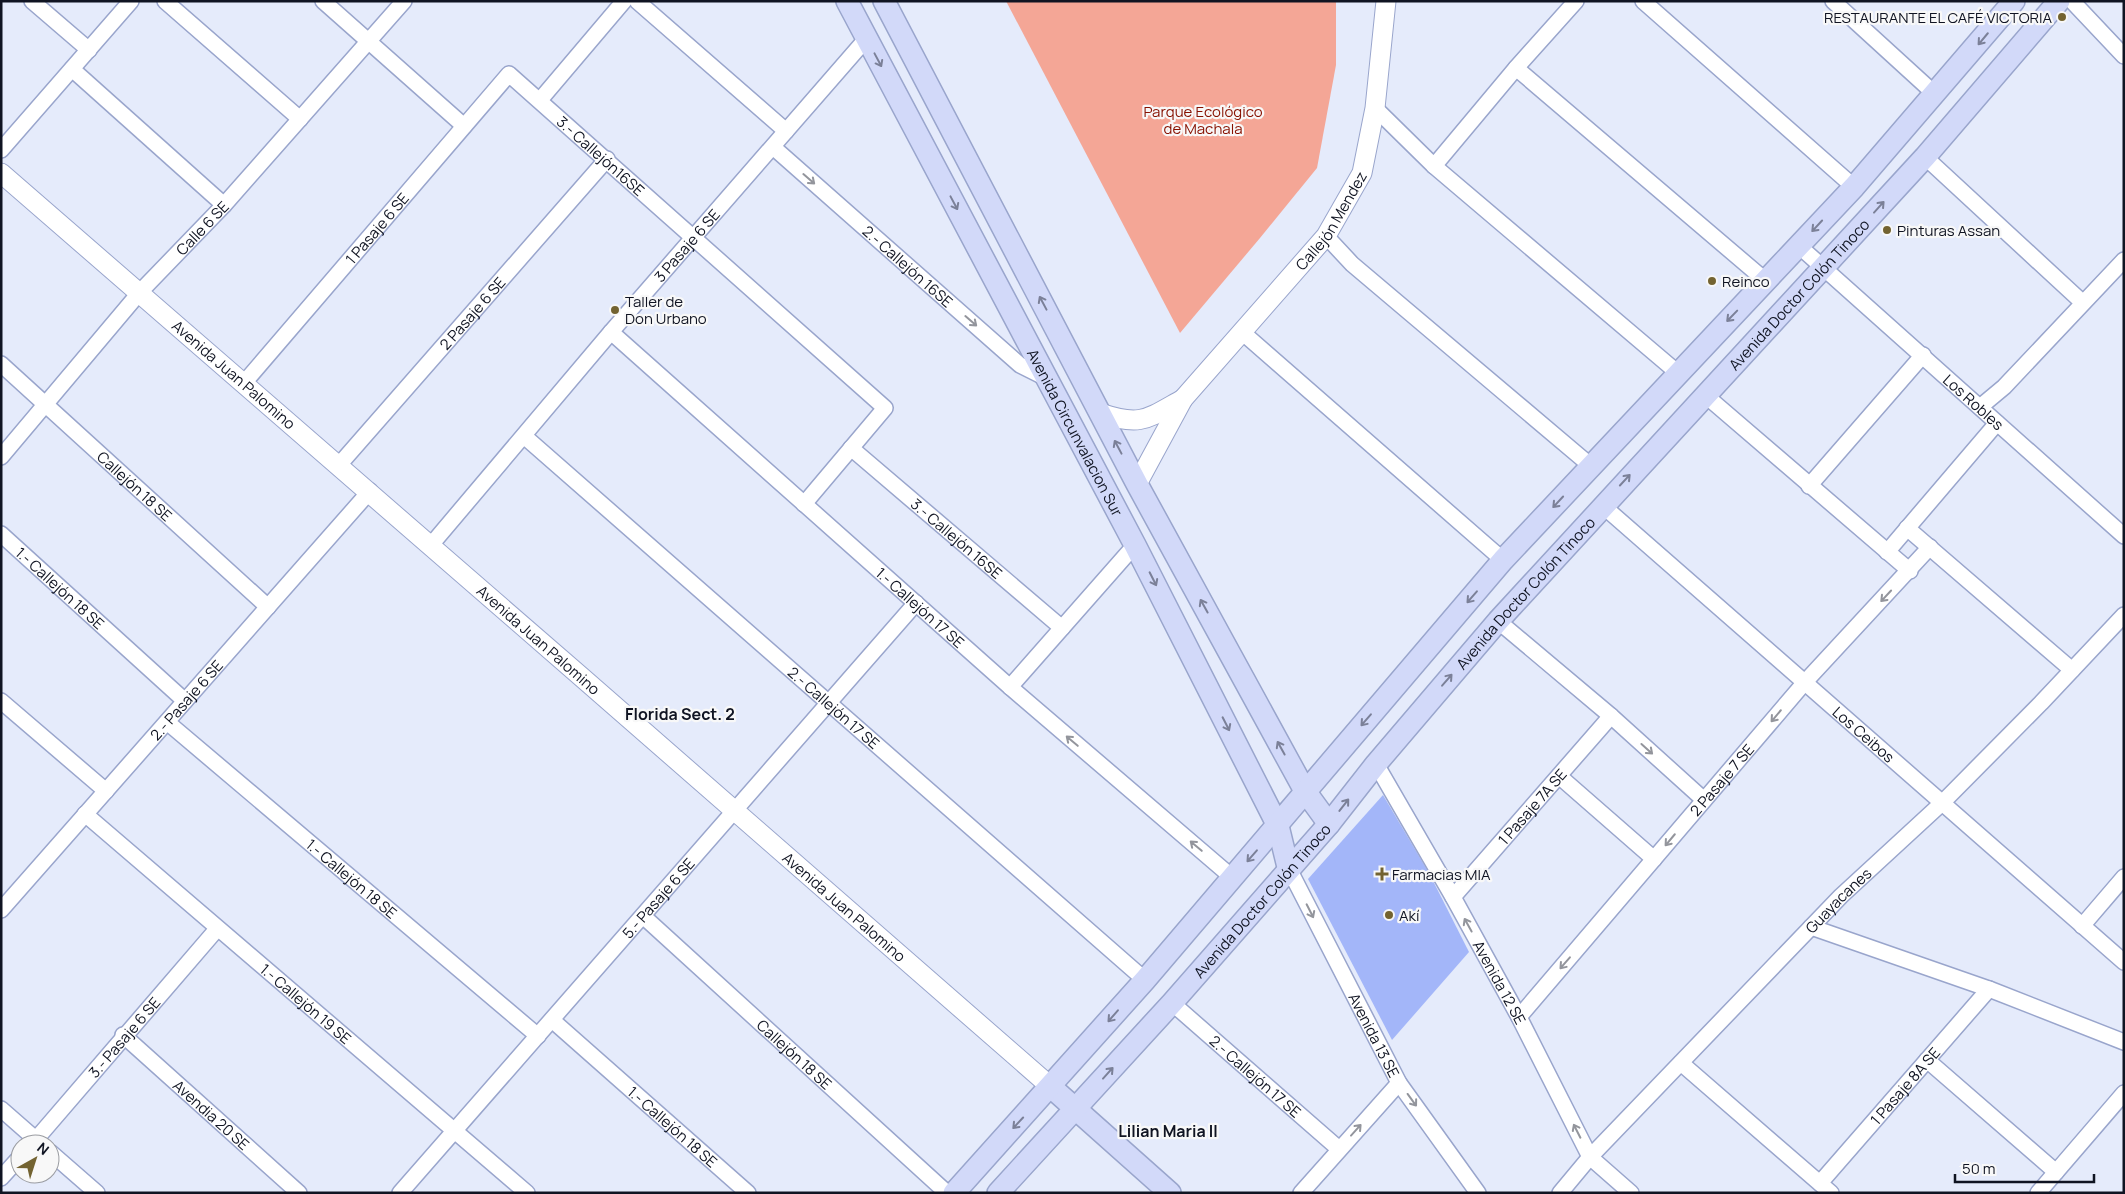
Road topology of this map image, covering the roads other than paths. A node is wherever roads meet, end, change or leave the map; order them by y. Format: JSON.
{"nodes":[{"id":1,"x":32,"y":1,"type":"edge"},
{"id":2,"x":131,"y":1,"type":"edge"},
{"id":3,"x":165,"y":1,"type":"edge"},
{"id":4,"x":323,"y":1,"type":"edge"},
{"id":5,"x":404,"y":1,"type":"edge"},
{"id":6,"x":624,"y":1,"type":"edge"},
{"id":7,"x":636,"y":1,"type":"edge"},
{"id":8,"x":847,"y":1,"type":"edge"},
{"id":9,"x":884,"y":1,"type":"edge"},
{"id":10,"x":1576,"y":1,"type":"edge"},
{"id":11,"x":1643,"y":1,"type":"edge"},
{"id":12,"x":1833,"y":1,"type":"edge"},
{"id":13,"x":2014,"y":1,"type":"edge"},
{"id":14,"x":2059,"y":1,"type":"edge"},
{"id":15,"x":2072,"y":1,"type":"edge"},
{"id":16,"x":1387,"y":2,"type":"edge"},
{"id":17,"x":866,"y":38,"type":"junction"},
{"id":18,"x":367,"y":43,"type":"junction"},
{"id":19,"x":88,"y":50,"type":"junction"},
{"id":20,"x":2124,"y":56,"type":"edge"},
{"id":21,"x":1516,"y":68,"type":"junction"},
{"id":22,"x":72,"y":69,"type":"junction"},
{"id":23,"x":509,"y":74,"type":"joint"},
{"id":24,"x":1936,"y":95,"type":"junction"},
{"id":25,"x":540,"y":100,"type":"junction"},
{"id":26,"x":1375,"y":108,"type":"junction"},
{"id":27,"x":300,"y":120,"type":"junction"},
{"id":28,"x":464,"y":126,"type":"junction"},
{"id":29,"x":786,"y":131,"type":"junction"},
{"id":30,"x":772,"y":147,"type":"junction"},
{"id":31,"x":1,"y":150,"type":"edge"},
{"id":32,"x":1925,"y":157,"type":"junction"},
{"id":33,"x":607,"y":159,"type":"junction"},
{"id":34,"x":1434,"y":166,"type":"junction"},
{"id":35,"x":1,"y":172,"type":"edge"},
{"id":36,"x":1854,"y":187,"type":"junction"},
{"id":37,"x":224,"y":205,"type":"junction"},
{"id":38,"x":1326,"y":236,"type":"junction"},
{"id":39,"x":693,"y":238,"type":"junction"},
{"id":40,"x":1799,"y":246,"type":"junction"},
{"id":41,"x":2124,"y":260,"type":"edge"},
{"id":42,"x":1824,"y":267,"type":"junction"},
{"id":43,"x":1766,"y":281,"type":"junction"},
{"id":44,"x":140,"y":292,"type":"junction"},
{"id":45,"x":2082,"y":302,"type":"junction"},
{"id":46,"x":611,"y":332,"type":"junction"},
{"id":47,"x":1242,"y":332,"type":"junction"},
{"id":48,"x":1922,"y":355,"type":"junction"},
{"id":49,"x":1,"y":364,"type":"edge"},
{"id":50,"x":1678,"y":373,"type":"junction"},
{"id":51,"x":1082,"y":379,"type":"junction"},
{"id":52,"x":244,"y":383,"type":"junction"},
{"id":53,"x":1052,"y":387,"type":"junction"},
{"id":54,"x":1705,"y":395,"type":"junction"},
{"id":55,"x":1183,"y":399,"type":"junction"},
{"id":56,"x":47,"y":405,"type":"junction"},
{"id":57,"x":1980,"y":407,"type":"junction"},
{"id":58,"x":1100,"y":413,"type":"junction"},
{"id":59,"x":1997,"y":423,"type":"junction"},
{"id":60,"x":524,"y":436,"type":"junction"},
{"id":61,"x":852,"y":448,"type":"junction"},
{"id":62,"x":1,"y":457,"type":"edge"},
{"id":63,"x":339,"y":465,"type":"junction"},
{"id":64,"x":1591,"y":466,"type":"junction"},
{"id":65,"x":1138,"y":484,"type":"junction"},
{"id":66,"x":1809,"y":486,"type":"junction"},
{"id":67,"x":370,"y":491,"type":"junction"},
{"id":68,"x":804,"y":504,"type":"junction"},
{"id":69,"x":1602,"y":505,"type":"junction"},
{"id":70,"x":1907,"y":528,"type":"junction"},
{"id":71,"x":1,"y":534,"type":"edge"},
{"id":72,"x":2124,"y":536,"type":"edge"},
{"id":73,"x":1136,"y":544,"type":"junction"},
{"id":74,"x":431,"y":545,"type":"junction"},
{"id":75,"x":1930,"y":547,"type":"junction"},
{"id":76,"x":1887,"y":552,"type":"junction"},
{"id":77,"x":1503,"y":560,"type":"junction"},
{"id":78,"x":1910,"y":571,"type":"junction"},
{"id":79,"x":916,"y":603,"type":"junction"},
{"id":80,"x":268,"y":607,"type":"junction"},
{"id":81,"x":2124,"y":615,"type":"edge"},
{"id":82,"x":1498,"y":621,"type":"junction"},
{"id":83,"x":1062,"y":628,"type":"junction"},
{"id":84,"x":2072,"y":670,"type":"junction"},
{"id":85,"x":1805,"y":682,"type":"junction"},
{"id":86,"x":1010,"y":688,"type":"junction"},
{"id":87,"x":1,"y":701,"type":"edge"},
{"id":88,"x":185,"y":701,"type":"junction"},
{"id":89,"x":829,"y":703,"type":"junction"},
{"id":90,"x":1611,"y":716,"type":"junction"},
{"id":91,"x":167,"y":722,"type":"junction"},
{"id":92,"x":1376,"y":764,"type":"junction"},
{"id":93,"x":1559,"y":776,"type":"junction"},
{"id":94,"x":106,"y":791,"type":"junction"},
{"id":95,"x":1305,"y":791,"type":"junction"},
{"id":96,"x":1704,"y":800,"type":"junction"},
{"id":97,"x":1942,"y":803,"type":"junction"},
{"id":98,"x":734,"y":812,"type":"junction"},
{"id":99,"x":85,"y":814,"type":"junction"},
{"id":100,"x":1329,"y":824,"type":"junction"},
{"id":101,"x":1278,"y":826,"type":"junction"},
{"id":102,"x":1654,"y":859,"type":"junction"},
{"id":103,"x":1288,"y":868,"type":"junction"},
{"id":104,"x":2124,"y":877,"type":"edge"},
{"id":105,"x":1233,"y":878,"type":"junction"},
{"id":106,"x":1453,"y":897,"type":"junction"},
{"id":107,"x":5,"y":899,"type":"edge"},
{"id":108,"x":643,"y":916,"type":"junction"},
{"id":109,"x":2082,"y":926,"type":"junction"},
{"id":110,"x":1811,"y":927,"type":"junction"},
{"id":111,"x":217,"y":929,"type":"junction"},
{"id":112,"x":2124,"y":962,"type":"edge"},
{"id":113,"x":1145,"y":980,"type":"junction"},
{"id":114,"x":1989,"y":989,"type":"junction"},
{"id":115,"x":1172,"y":1003,"type":"junction"},
{"id":116,"x":1518,"y":1017,"type":"junction"},
{"id":117,"x":552,"y":1020,"type":"junction"},
{"id":118,"x":124,"y":1035,"type":"junction"},
{"id":119,"x":538,"y":1036,"type":"junction"},
{"id":120,"x":2124,"y":1042,"type":"edge"},
{"id":121,"x":1927,"y":1060,"type":"junction"},
{"id":122,"x":1681,"y":1063,"type":"junction"},
{"id":123,"x":1399,"y":1083,"type":"junction"},
{"id":124,"x":1052,"y":1087,"type":"junction"},
{"id":125,"x":2124,"y":1093,"type":"edge"},
{"id":126,"x":1,"y":1109,"type":"edge"},
{"id":127,"x":1076,"y":1109,"type":"junction"},
{"id":128,"x":454,"y":1132,"type":"junction"},
{"id":129,"x":28,"y":1134,"type":"edge"},
{"id":130,"x":43,"y":1134,"type":"edge"},
{"id":131,"x":1339,"y":1149,"type":"junction"},
{"id":132,"x":1590,"y":1157,"type":"junction"},
{"id":133,"x":60,"y":1161,"type":"edge"},
{"id":134,"x":10,"y":1168,"type":"edge"},
{"id":135,"x":2056,"y":1172,"type":"junction"},
{"id":136,"x":1,"y":1178,"type":"edge"},
{"id":137,"x":1826,"y":1188,"type":"edge"},
{"id":138,"x":97,"y":1193,"type":"edge"},
{"id":139,"x":299,"y":1193,"type":"edge"},
{"id":140,"x":400,"y":1193,"type":"edge"},
{"id":141,"x":527,"y":1193,"type":"edge"},
{"id":142,"x":748,"y":1193,"type":"edge"},
{"id":143,"x":947,"y":1193,"type":"edge"},
{"id":144,"x":954,"y":1193,"type":"edge"},
{"id":145,"x":998,"y":1193,"type":"edge"},
{"id":146,"x":1170,"y":1193,"type":"edge"},
{"id":147,"x":1301,"y":1193,"type":"edge"},
{"id":148,"x":1478,"y":1193,"type":"edge"},
{"id":149,"x":1560,"y":1193,"type":"edge"},
{"id":150,"x":1631,"y":1193,"type":"edge"},
{"id":151,"x":2038,"y":1193,"type":"edge"}],
"edges":[{"from":1,"to":19,"type":"street"},
{"from":2,"to":19,"type":"street"},
{"from":3,"to":27,"type":"street"},
{"from":4,"to":18,"type":"street"},
{"from":5,"to":18,"type":"street","name":"Calle 6 SE"},
{"from":6,"to":25,"type":"street"},
{"from":7,"to":29,"type":"street"},
{"from":8,"to":17,"type":"main road","name":"Avenida Circunvalacion Sur"},
{"from":51,"to":9,"type":"main road","name":"Avenida Circunvalacion Sur","one_way":true},
{"from":10,"to":21,"type":"street"},
{"from":11,"to":36,"type":"street"},
{"from":12,"to":24,"type":"street"},
{"from":13,"to":24,"type":"main road","one_way":true},
{"from":14,"to":32,"type":"main road","name":"Avenida Doctor Colón Tinoco"},
{"from":15,"to":20,"type":"street"},
{"from":16,"to":26,"type":"street","name":"Callejón Mendez"},
{"from":17,"to":29,"type":"street","name":"3 Pasaje 6 SE"},
{"from":17,"to":53,"type":"main road","name":"Avenida Circunvalacion Sur","one_way":true},
{"from":18,"to":27,"type":"street","name":"Calle 6 SE"},
{"from":18,"to":28,"type":"street"},
{"from":19,"to":22,"type":"street"},
{"from":21,"to":34,"type":"street"},
{"from":21,"to":43,"type":"street"},
{"from":22,"to":31,"type":"street"},
{"from":22,"to":37,"type":"street"},
{"from":23,"to":25,"type":"street","name":"3.- Callejón16SE"},
{"from":23,"to":28,"type":"street","name":"1 Pasaje 6 SE"},
{"from":24,"to":36,"type":"main road"},
{"from":25,"to":33,"type":"street","name":"3.- Callejón16SE"},
{"from":26,"to":34,"type":"street"},
{"from":26,"to":38,"type":"street","name":"Callejón Mendez"},
{"from":27,"to":37,"type":"street","name":"Calle 6 SE"},
{"from":28,"to":52,"type":"street","name":"1 Pasaje 6 SE"},
{"from":29,"to":30,"type":"street","name":"3 Pasaje 6 SE"},
{"from":30,"to":39,"type":"street","name":"3 Pasaje 6 SE"},
{"from":30,"to":53,"type":"street","name":"2.- Callejón 16SE","one_way":true},
{"from":42,"to":32,"type":"main road","name":"Avenida Doctor Colón Tinoco","one_way":true},
{"from":32,"to":45,"type":"street"},
{"from":33,"to":39,"type":"street","name":"3.- Callejón16SE"},
{"from":33,"to":63,"type":"street","name":"2 Pasaje 6 SE"},
{"from":34,"to":50,"type":"street"},
{"from":35,"to":44,"type":"street","name":"Avenida Juan Palomino"},
{"from":36,"to":40,"type":"main road","one_way":true},
{"from":37,"to":44,"type":"street","name":"Calle 6 SE"},
{"from":38,"to":47,"type":"street","name":"Callejón Mendez"},
{"from":38,"to":64,"type":"street"},
{"from":39,"to":46,"type":"street","name":"3 Pasaje 6 SE"},
{"from":39,"to":61,"type":"street"},
{"from":40,"to":42,"type":"street","name":"Los Robles"},
{"from":40,"to":43,"type":"main road"},
{"from":41,"to":45,"type":"street"},
{"from":42,"to":48,"type":"street","name":"Los Robles"},
{"from":42,"to":54,"type":"main road","name":"Avenida Doctor Colón Tinoco"},
{"from":43,"to":50,"type":"main road","one_way":true},
{"from":44,"to":52,"type":"street","name":"Avenida Juan Palomino"},
{"from":44,"to":56,"type":"street","name":"Calle 6 SE"},
{"from":45,"to":57,"type":"street"},
{"from":46,"to":60,"type":"street","name":"3 Pasaje 6 SE"},
{"from":46,"to":68,"type":"street","name":"1.- Callejón 17 SE"},
{"from":47,"to":55,"type":"street","name":"Callejón Mendez"},
{"from":47,"to":77,"type":"street"},
{"from":48,"to":57,"type":"street","name":"Los Robles"},
{"from":48,"to":66,"type":"street"},
{"from":49,"to":56,"type":"street","name":"Callejón 18 SE"},
{"from":50,"to":64,"type":"main road"},
{"from":51,"to":53,"type":"main road"},
{"from":51,"to":58,"type":"main road","name":"Avenida Circunvalacion Sur"},
{"from":52,"to":63,"type":"street","name":"Avenida Juan Palomino"},
{"from":53,"to":73,"type":"main road","name":"Avenida Circunvalacion Sur"},
{"from":54,"to":66,"type":"street"},
{"from":69,"to":54,"type":"main road","name":"Avenida Doctor Colón Tinoco","one_way":true},
{"from":55,"to":58,"type":"street","name":"Callejón Mendez"},
{"from":55,"to":65,"type":"street","name":"Callejón Mendez"},
{"from":56,"to":62,"type":"street","name":"Calle 6 SE"},
{"from":56,"to":80,"type":"street","name":"Callejón 18 SE"},
{"from":57,"to":59,"type":"street","name":"Los Robles"},
{"from":65,"to":58,"type":"main road","name":"Avenida Circunvalacion Sur","one_way":true},
{"from":59,"to":70,"type":"street"},
{"from":59,"to":72,"type":"street","name":"Los Robles"},
{"from":60,"to":74,"type":"street","name":"3 Pasaje 6 SE"},
{"from":60,"to":89,"type":"street","name":"2.- Callejón 17 SE"},
{"from":61,"to":68,"type":"street"},
{"from":61,"to":83,"type":"street","name":"3.- Callejón 16SE"},
{"from":63,"to":67,"type":"street","name":"Avenida Juan Palomino"},
{"from":64,"to":77,"type":"main road","one_way":true},
{"from":95,"to":65,"type":"main road","name":"Avenida Circunvalacion Sur","one_way":true},
{"from":66,"to":76,"type":"street"},
{"from":67,"to":74,"type":"street","name":"Avenida Juan Palomino"},
{"from":67,"to":80,"type":"street","name":"2.- Pasaje 6 SE"},
{"from":68,"to":79,"type":"street","name":"1.- Callejón 17 SE"},
{"from":69,"to":82,"type":"main road","name":"Avenida Doctor Colón Tinoco"},
{"from":69,"to":85,"type":"street","name":"Los Ceibos"},
{"from":70,"to":75,"type":"street"},
{"from":70,"to":76,"type":"street"},
{"from":71,"to":88,"type":"street","name":"1.- Callejón 18 SE"},
{"from":73,"to":83,"type":"street"},
{"from":73,"to":101,"type":"main road","name":"Avenida Circunvalacion Sur","one_way":true},
{"from":74,"to":98,"type":"street","name":"Avenida Juan Palomino"},
{"from":75,"to":78,"type":"street","name":"2 Pasaje 7 SE"},
{"from":75,"to":84,"type":"street"},
{"from":76,"to":78,"type":"street"},
{"from":77,"to":95,"type":"main road","one_way":true},
{"from":78,"to":85,"type":"street","name":"2 Pasaje 7 SE","one_way":true},
{"from":79,"to":86,"type":"street","name":"1.- Callejón 17 SE"},
{"from":79,"to":89,"type":"street","name":"5.- Pasaje 6 SE"},
{"from":80,"to":88,"type":"street","name":"2.- Pasaje 6 SE"},
{"from":81,"to":84,"type":"street","name":"Guayacanes"},
{"from":82,"to":90,"type":"street"},
{"from":92,"to":82,"type":"main road","name":"Avenida Doctor Colón Tinoco","one_way":true},
{"from":83,"to":86,"type":"street"},
{"from":84,"to":97,"type":"street","name":"Guayacanes"},
{"from":85,"to":96,"type":"street","name":"2 Pasaje 7 SE","one_way":true},
{"from":85,"to":97,"type":"street","name":"Los Ceibos"},
{"from":105,"to":86,"type":"street","name":"1.- Callejón 17 SE","one_way":true},
{"from":87,"to":94,"type":"street"},
{"from":88,"to":91,"type":"street","name":"2.- Pasaje 6 SE"},
{"from":89,"to":98,"type":"street","name":"5.- Pasaje 6 SE"},
{"from":89,"to":113,"type":"street","name":"2.- Callejón 17 SE"},
{"from":90,"to":93,"type":"street","name":"1 Pasaje 7A SE"},
{"from":90,"to":96,"type":"street","one_way":true},
{"from":91,"to":94,"type":"street","name":"2.- Pasaje 6 SE"},
{"from":91,"to":119,"type":"street","name":"1.- Callejón 18 SE"},
{"from":100,"to":92,"type":"main road","name":"Avenida Doctor Colón Tinoco","one_way":true},
{"from":92,"to":106,"type":"street","name":"Avenida 12 SE"},
{"from":93,"to":102,"type":"street"},
{"from":93,"to":106,"type":"street","name":"1 Pasaje 7A SE"},
{"from":94,"to":99,"type":"street","name":"2.- Pasaje 6 SE"},
{"from":95,"to":100,"type":"main road","name":"Avenida Circunvalacion Sur"},
{"from":95,"to":101,"type":"main road"},
{"from":96,"to":102,"type":"street","name":"2 Pasaje 7 SE","one_way":true},
{"from":97,"to":109,"type":"street","name":"Los Ceibos"},
{"from":97,"to":110,"type":"street","name":"Guayacanes"},
{"from":98,"to":108,"type":"street","name":"5.- Pasaje 6 SE"},
{"from":98,"to":124,"type":"street","name":"Avenida Juan Palomino"},
{"from":99,"to":107,"type":"street","name":"2.- Pasaje 6 SE"},
{"from":99,"to":111,"type":"street","name":"1.- Callejón 19 SE"},
{"from":100,"to":103,"type":"main road","name":"Avenida Doctor Colón Tinoco"},
{"from":101,"to":103,"type":"main road","name":"Avenida Circunvalacion Sur"},
{"from":101,"to":105,"type":"main road","one_way":true},
{"from":102,"to":116,"type":"street","name":"2 Pasaje 7 SE","one_way":true},
{"from":103,"to":115,"type":"main road","name":"Avenida Doctor Colón Tinoco"},
{"from":103,"to":123,"type":"street","name":"Avenida 13 SE","one_way":true},
{"from":104,"to":109,"type":"street"},
{"from":105,"to":113,"type":"main road"},
{"from":116,"to":106,"type":"street","name":"Avenida 12 SE","one_way":true},
{"from":108,"to":117,"type":"street","name":"5.- Pasaje 6 SE"},
{"from":108,"to":143,"type":"street","name":"Callejón 18 SE"},
{"from":109,"to":112,"type":"street","name":"Los Ceibos"},
{"from":110,"to":114,"type":"street"},
{"from":110,"to":122,"type":"street","name":"Guayacanes"},
{"from":111,"to":118,"type":"street","name":"3.- Pasaje 6 SE"},
{"from":111,"to":128,"type":"street","name":"1.- Callejón 19 SE"},
{"from":113,"to":124,"type":"main road","one_way":true},
{"from":114,"to":120,"type":"street"},
{"from":114,"to":121,"type":"street","name":"1 Pasaje 8A SE"},
{"from":127,"to":115,"type":"main road","name":"Avenida Doctor Colón Tinoco","one_way":true},
{"from":115,"to":131,"type":"street","name":"2.- Callejón 17 SE"},
{"from":132,"to":116,"type":"street","name":"Avenida 12 SE","one_way":true},
{"from":117,"to":119,"type":"street","name":"5.- Pasaje 6 SE"},
{"from":117,"to":142,"type":"street","name":"1.- Callejón 18 SE"},
{"from":118,"to":130,"type":"street","name":"3.- Pasaje 6 SE"},
{"from":118,"to":139,"type":"street","name":"Avendia 20 SE"},
{"from":119,"to":128,"type":"street","name":"5.- Pasaje 6 SE"},
{"from":121,"to":135,"type":"street"},
{"from":121,"to":137,"type":"street","name":"1 Pasaje 8A SE"},
{"from":122,"to":132,"type":"street","name":"Guayacanes"},
{"from":122,"to":137,"type":"street"},
{"from":131,"to":123,"type":"street","one_way":true},
{"from":123,"to":148,"type":"street","name":"Avenida 13 SE","one_way":true},
{"from":124,"to":127,"type":"main road","name":"Avenida Juan Palomino"},
{"from":124,"to":144,"type":"main road","one_way":true},
{"from":125,"to":135,"type":"street"},
{"from":126,"to":129,"type":"street"},
{"from":127,"to":145,"type":"main road","name":"Avenida Doctor Colón Tinoco"},
{"from":127,"to":146,"type":"main road","name":"Avenida Juan Palomino"},
{"from":128,"to":140,"type":"street","name":"5.- Pasaje 6 SE"},
{"from":128,"to":141,"type":"street","name":"1.- Callejón 19 SE"},
{"from":131,"to":147,"type":"street"},
{"from":132,"to":149,"type":"street","name":"Guayacanes"},
{"from":132,"to":150,"type":"street","name":"Avenida 12 SE"},
{"from":133,"to":138,"type":"street"},
{"from":134,"to":136,"type":"street"},
{"from":135,"to":151,"type":"street"}]}
